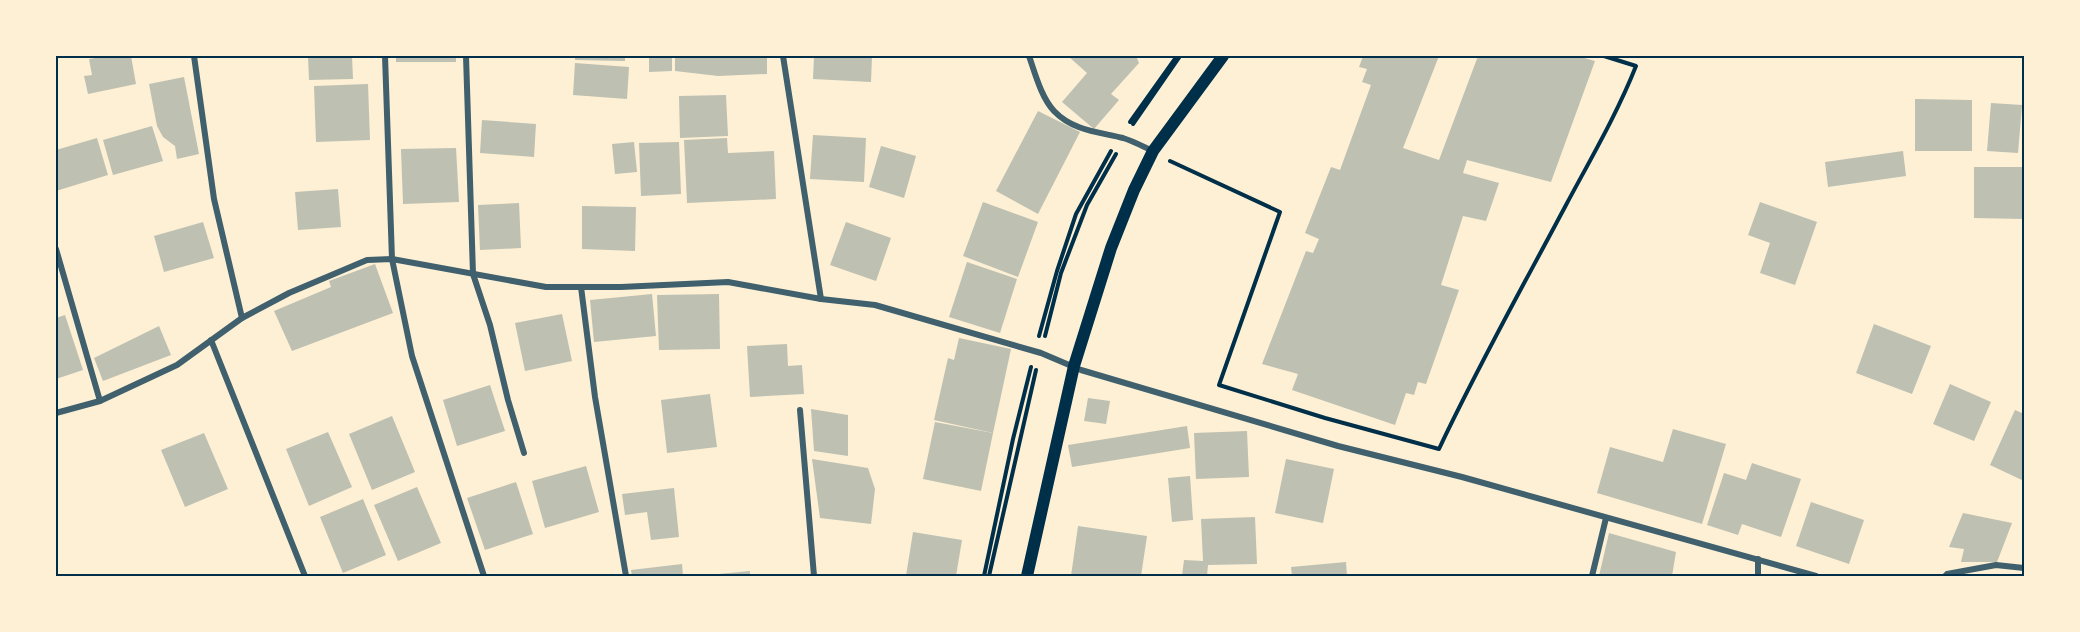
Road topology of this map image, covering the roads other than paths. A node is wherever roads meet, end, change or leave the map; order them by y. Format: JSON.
{"nodes":[{"id":1,"x":194,"y":56,"type":"edge"},
{"id":2,"x":385,"y":56,"type":"edge"},
{"id":3,"x":466,"y":56,"type":"edge"},
{"id":4,"x":783,"y":56,"type":"edge"},
{"id":5,"x":1029,"y":56,"type":"edge"},
{"id":6,"x":1223,"y":56,"type":"edge"},
{"id":7,"x":1153,"y":152,"type":"junction"},
{"id":8,"x":56,"y":249,"type":"edge"},
{"id":9,"x":392,"y":260,"type":"junction"},
{"id":10,"x":473,"y":274,"type":"junction"},
{"id":11,"x":581,"y":287,"type":"junction"},
{"id":12,"x":821,"y":299,"type":"junction"},
{"id":13,"x":242,"y":318,"type":"junction"},
{"id":14,"x":211,"y":340,"type":"junction"},
{"id":15,"x":1074,"y":366,"type":"junction"},
{"id":16,"x":100,"y":400,"type":"junction"},
{"id":17,"x":800,"y":410,"type":"dead end"},
{"id":18,"x":56,"y":413,"type":"edge"},
{"id":19,"x":524,"y":453,"type":"dead end"},
{"id":20,"x":1606,"y":518,"type":"junction"},
{"id":21,"x":1758,"y":559,"type":"junction"},
{"id":22,"x":2025,"y":568,"type":"edge"},
{"id":23,"x":305,"y":576,"type":"edge"},
{"id":24,"x":484,"y":576,"type":"edge"},
{"id":25,"x":626,"y":576,"type":"edge"},
{"id":26,"x":814,"y":576,"type":"edge"},
{"id":27,"x":1027,"y":576,"type":"edge"},
{"id":28,"x":1592,"y":576,"type":"edge"},
{"id":29,"x":1758,"y":576,"type":"edge"},
{"id":30,"x":1816,"y":576,"type":"edge"},
{"id":31,"x":1945,"y":576,"type":"edge"}],
"edges":[{"from":1,"to":13,"type":"street"},
{"from":2,"to":9,"type":"street"},
{"from":3,"to":10,"type":"street"},
{"from":4,"to":12,"type":"street"},
{"from":5,"to":7,"type":"street"},
{"from":6,"to":7,"type":"main road"},
{"from":7,"to":15,"type":"main road"},
{"from":8,"to":16,"type":"street"},
{"from":9,"to":10,"type":"street"},
{"from":9,"to":13,"type":"street"},
{"from":9,"to":24,"type":"street"},
{"from":10,"to":11,"type":"street"},
{"from":10,"to":19,"type":"street"},
{"from":11,"to":12,"type":"street"},
{"from":11,"to":25,"type":"street"},
{"from":12,"to":15,"type":"street"},
{"from":13,"to":14,"type":"street"},
{"from":14,"to":16,"type":"street"},
{"from":14,"to":23,"type":"street"},
{"from":15,"to":20,"type":"street"},
{"from":15,"to":27,"type":"main road"},
{"from":16,"to":18,"type":"street"},
{"from":17,"to":26,"type":"street"},
{"from":20,"to":21,"type":"street"},
{"from":20,"to":28,"type":"street"},
{"from":21,"to":29,"type":"street"},
{"from":21,"to":30,"type":"street"},
{"from":22,"to":31,"type":"street"}]}
